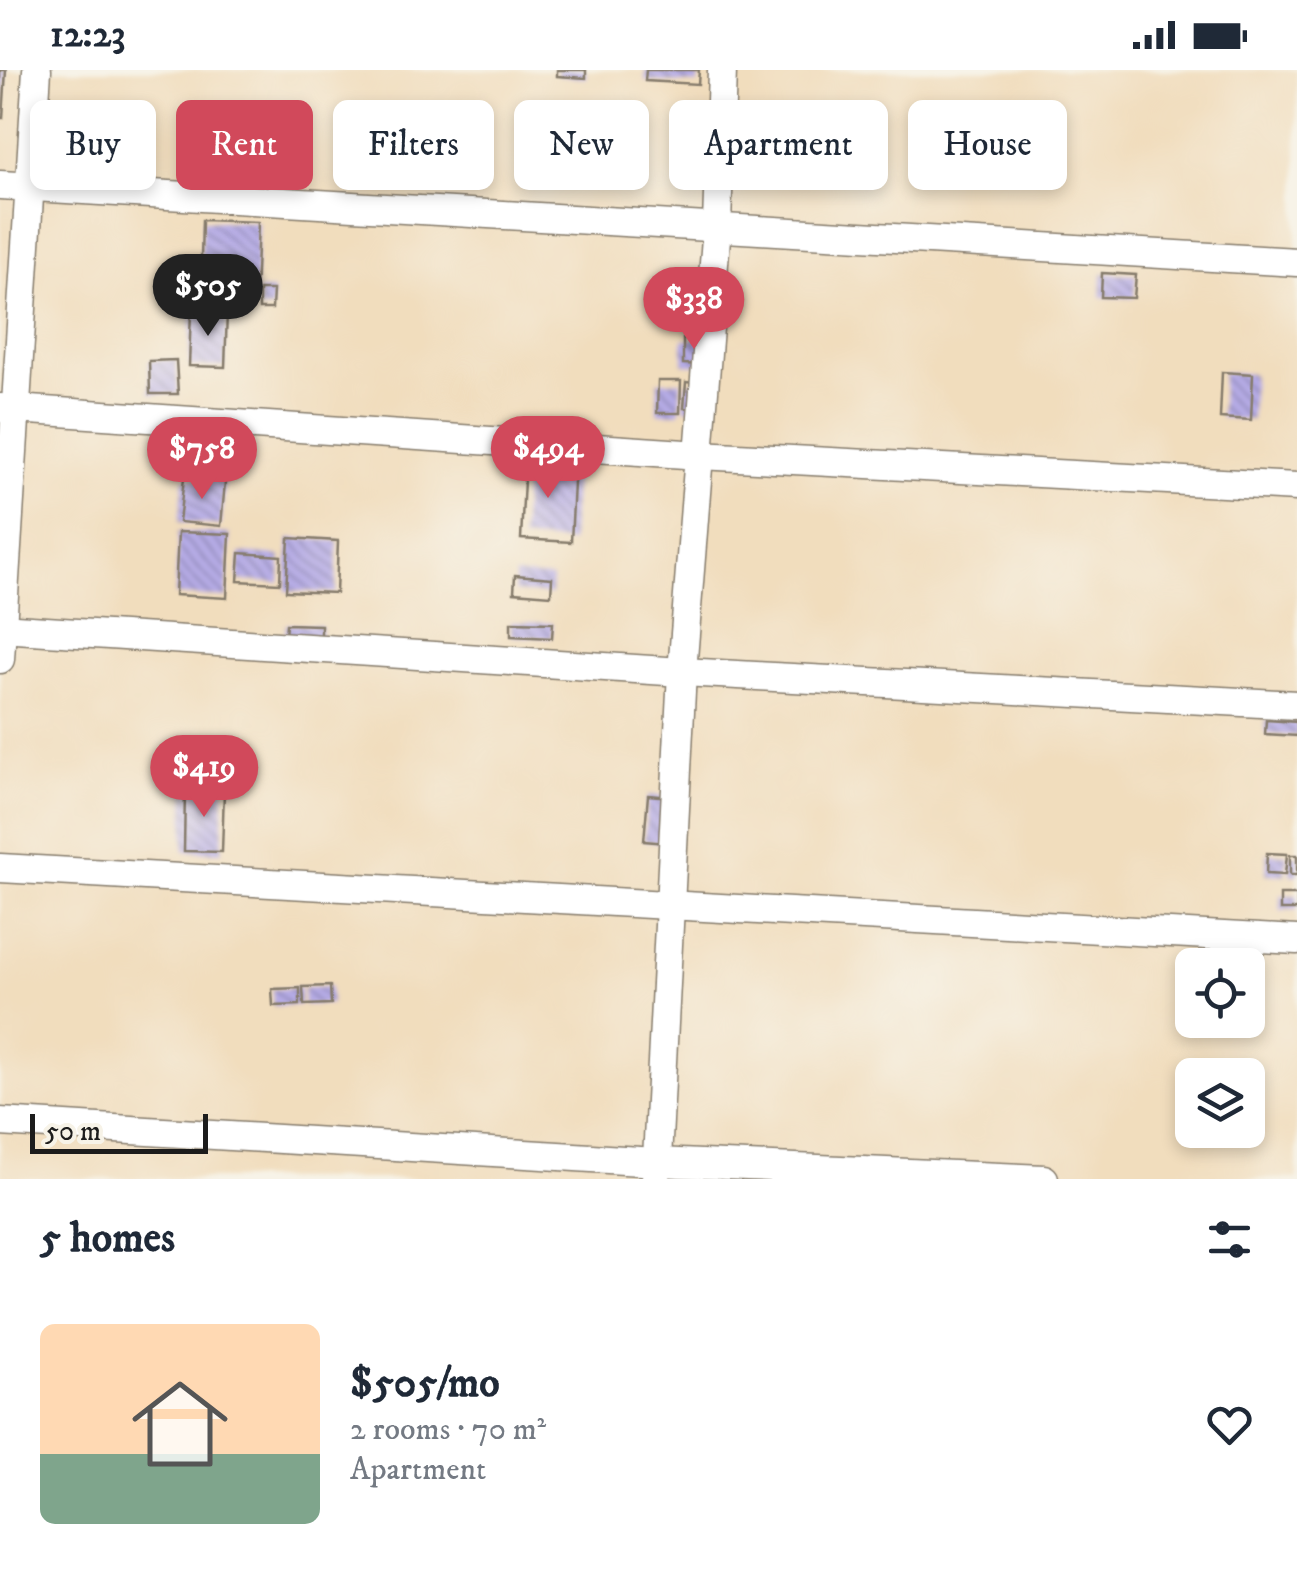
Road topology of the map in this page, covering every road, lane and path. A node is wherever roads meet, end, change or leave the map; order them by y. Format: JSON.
{"nodes":[{"id":1,"x":37,"y":70,"type":"edge"},
{"id":2,"x":722,"y":70,"type":"edge"},
{"id":3,"x":14,"y":186,"type":"edge"},
{"id":4,"x":718,"y":225,"type":"junction"},
{"id":5,"x":1297,"y":262,"type":"edge"},
{"id":6,"x":7,"y":408,"type":"edge"},
{"id":7,"x":700,"y":455,"type":"junction"},
{"id":8,"x":1297,"y":487,"type":"edge"},
{"id":9,"x":1,"y":628,"type":"edge"},
{"id":10,"x":0,"y":658,"type":"edge"},
{"id":11,"x":682,"y":672,"type":"junction"},
{"id":12,"x":1297,"y":705,"type":"edge"},
{"id":13,"x":0,"y":868,"type":"edge"},
{"id":14,"x":674,"y":903,"type":"junction"},
{"id":15,"x":1297,"y":940,"type":"edge"},
{"id":16,"x":0,"y":1122,"type":"edge"},
{"id":17,"x":657,"y":1170,"type":"edge"},
{"id":18,"x":1044,"y":1179,"type":"edge"}],
"edges":[{"from":1,"to":3,"type":"street"},
{"from":2,"to":4,"type":"street"},
{"from":3,"to":4,"type":"street"},
{"from":3,"to":6,"type":"street"},
{"from":4,"to":5,"type":"street"},
{"from":4,"to":7,"type":"street"},
{"from":6,"to":7,"type":"street"},
{"from":6,"to":9,"type":"street"},
{"from":7,"to":8,"type":"street"},
{"from":7,"to":11,"type":"street"},
{"from":9,"to":10,"type":"street"},
{"from":9,"to":11,"type":"street"},
{"from":11,"to":12,"type":"street"},
{"from":11,"to":14,"type":"street"},
{"from":13,"to":14,"type":"street"},
{"from":14,"to":15,"type":"street"},
{"from":14,"to":17,"type":"street"},
{"from":16,"to":17,"type":"street"},
{"from":17,"to":18,"type":"street"}]}
